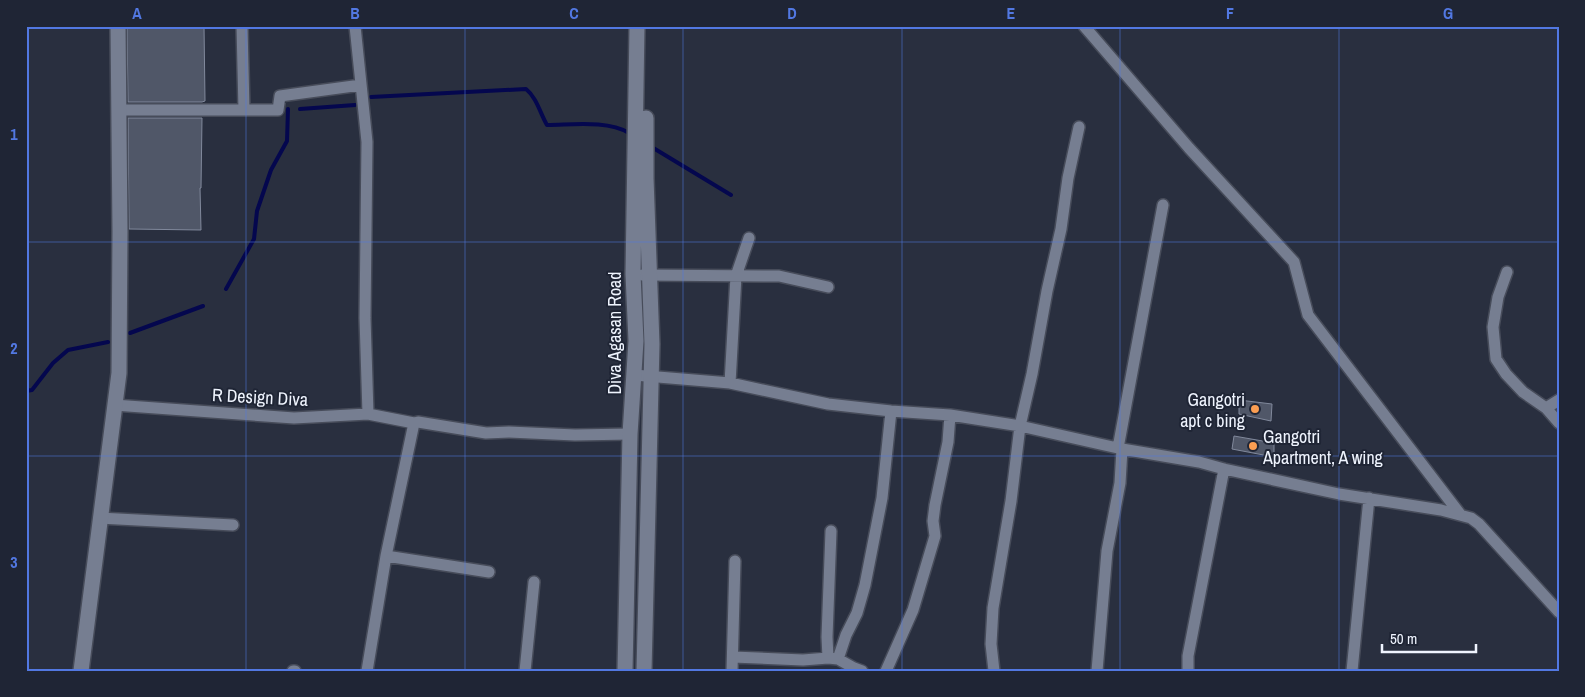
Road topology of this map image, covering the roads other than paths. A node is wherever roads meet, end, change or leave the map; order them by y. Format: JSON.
{"nodes":[{"id":1,"x":118,"y":26,"type":"edge"},
{"id":2,"x":242,"y":26,"type":"edge"},
{"id":3,"x":355,"y":26,"type":"edge"},
{"id":4,"x":637,"y":26,"type":"edge"},
{"id":5,"x":648,"y":26,"type":"edge"},
{"id":6,"x":1084,"y":26,"type":"edge"},
{"id":7,"x":361,"y":85,"type":"junction"},
{"id":8,"x":118,"y":110,"type":"junction"},
{"id":9,"x":244,"y":110,"type":"junction"},
{"id":10,"x":1079,"y":128,"type":"dead end"},
{"id":11,"x":1163,"y":206,"type":"dead end"},
{"id":12,"x":749,"y":238,"type":"dead end"},
{"id":13,"x":1507,"y":272,"type":"dead end"},
{"id":14,"x":633,"y":274,"type":"junction"},
{"id":15,"x":650,"y":276,"type":"junction"},
{"id":16,"x":736,"y":276,"type":"junction"},
{"id":17,"x":828,"y":287,"type":"dead end"},
{"id":18,"x":634,"y":374,"type":"junction"},
{"id":19,"x":651,"y":376,"type":"junction"},
{"id":20,"x":730,"y":383,"type":"junction"},
{"id":21,"x":1559,"y":400,"type":"edge"},
{"id":22,"x":114,"y":406,"type":"junction"},
{"id":23,"x":1546,"y":408,"type":"junction"},
{"id":24,"x":890,"y":411,"type":"junction"},
{"id":25,"x":368,"y":414,"type":"junction"},
{"id":26,"x":950,"y":415,"type":"junction"},
{"id":27,"x":414,"y":423,"type":"junction"},
{"id":28,"x":1559,"y":423,"type":"edge"},
{"id":29,"x":1020,"y":426,"type":"junction"},
{"id":30,"x":630,"y":434,"type":"junction"},
{"id":31,"x":1120,"y":448,"type":"junction"},
{"id":32,"x":1224,"y":469,"type":"junction"},
{"id":33,"x":1369,"y":498,"type":"junction"},
{"id":34,"x":1460,"y":514,"type":"junction"},
{"id":35,"x":99,"y":518,"type":"junction"},
{"id":36,"x":233,"y":525,"type":"dead end"},
{"id":37,"x":831,"y":531,"type":"dead end"},
{"id":38,"x":386,"y":556,"type":"junction"},
{"id":39,"x":735,"y":561,"type":"dead end"},
{"id":40,"x":489,"y":572,"type":"dead end"},
{"id":41,"x":534,"y":582,"type":"dead end"},
{"id":42,"x":1559,"y":612,"type":"edge"},
{"id":43,"x":733,"y":657,"type":"junction"},
{"id":44,"x":839,"y":663,"type":"edge"},
{"id":45,"x":81,"y":671,"type":"edge"},
{"id":46,"x":367,"y":671,"type":"edge"},
{"id":47,"x":525,"y":671,"type":"edge"},
{"id":48,"x":625,"y":671,"type":"edge"},
{"id":49,"x":644,"y":671,"type":"edge"},
{"id":50,"x":732,"y":671,"type":"edge"},
{"id":51,"x":862,"y":671,"type":"edge"},
{"id":52,"x":886,"y":671,"type":"edge"},
{"id":53,"x":994,"y":671,"type":"edge"},
{"id":54,"x":1097,"y":671,"type":"edge"},
{"id":55,"x":1188,"y":671,"type":"edge"},
{"id":56,"x":1352,"y":671,"type":"edge"}],
"edges":[{"from":1,"to":8,"type":"street"},
{"from":2,"to":9,"type":"street"},
{"from":3,"to":7,"type":"street"},
{"from":4,"to":14,"type":"street","name":"Diva Agasan Road"},
{"from":5,"to":15,"type":"street"},
{"from":6,"to":34,"type":"street"},
{"from":7,"to":9,"type":"street"},
{"from":7,"to":25,"type":"street"},
{"from":8,"to":9,"type":"street"},
{"from":8,"to":22,"type":"street"},
{"from":10,"to":29,"type":"street"},
{"from":11,"to":31,"type":"street"},
{"from":12,"to":16,"type":"street"},
{"from":13,"to":23,"type":"street"},
{"from":14,"to":15,"type":"street"},
{"from":14,"to":18,"type":"street","name":"Diva Agasan Road"},
{"from":15,"to":16,"type":"street"},
{"from":15,"to":19,"type":"street"},
{"from":16,"to":17,"type":"street"},
{"from":16,"to":20,"type":"street"},
{"from":18,"to":19,"type":"street"},
{"from":18,"to":30,"type":"street","name":"Diva Agasan Road"},
{"from":19,"to":20,"type":"street"},
{"from":19,"to":49,"type":"street"},
{"from":20,"to":24,"type":"street"},
{"from":21,"to":23,"type":"street"},
{"from":22,"to":25,"type":"street","name":"R Design Diva"},
{"from":22,"to":35,"type":"street"},
{"from":23,"to":28,"type":"street"},
{"from":24,"to":26,"type":"street"},
{"from":24,"to":44,"type":"street"},
{"from":25,"to":27,"type":"street","name":"R Design Diva"},
{"from":26,"to":29,"type":"street"},
{"from":26,"to":52,"type":"street"},
{"from":27,"to":30,"type":"street","name":"R Design Diva"},
{"from":27,"to":38,"type":"street"},
{"from":29,"to":31,"type":"street"},
{"from":29,"to":53,"type":"street"},
{"from":30,"to":48,"type":"street","name":"Diva Agasan Road"},
{"from":31,"to":32,"type":"street"},
{"from":31,"to":54,"type":"street"},
{"from":32,"to":33,"type":"street"},
{"from":32,"to":55,"type":"street"},
{"from":33,"to":34,"type":"street"},
{"from":33,"to":56,"type":"street"},
{"from":34,"to":42,"type":"street"},
{"from":35,"to":36,"type":"street"},
{"from":35,"to":45,"type":"street"},
{"from":37,"to":44,"type":"street"},
{"from":38,"to":40,"type":"street"},
{"from":38,"to":46,"type":"street"},
{"from":39,"to":43,"type":"street"},
{"from":41,"to":47,"type":"street"},
{"from":43,"to":44,"type":"street"},
{"from":43,"to":50,"type":"street"},
{"from":44,"to":51,"type":"street"}]}
